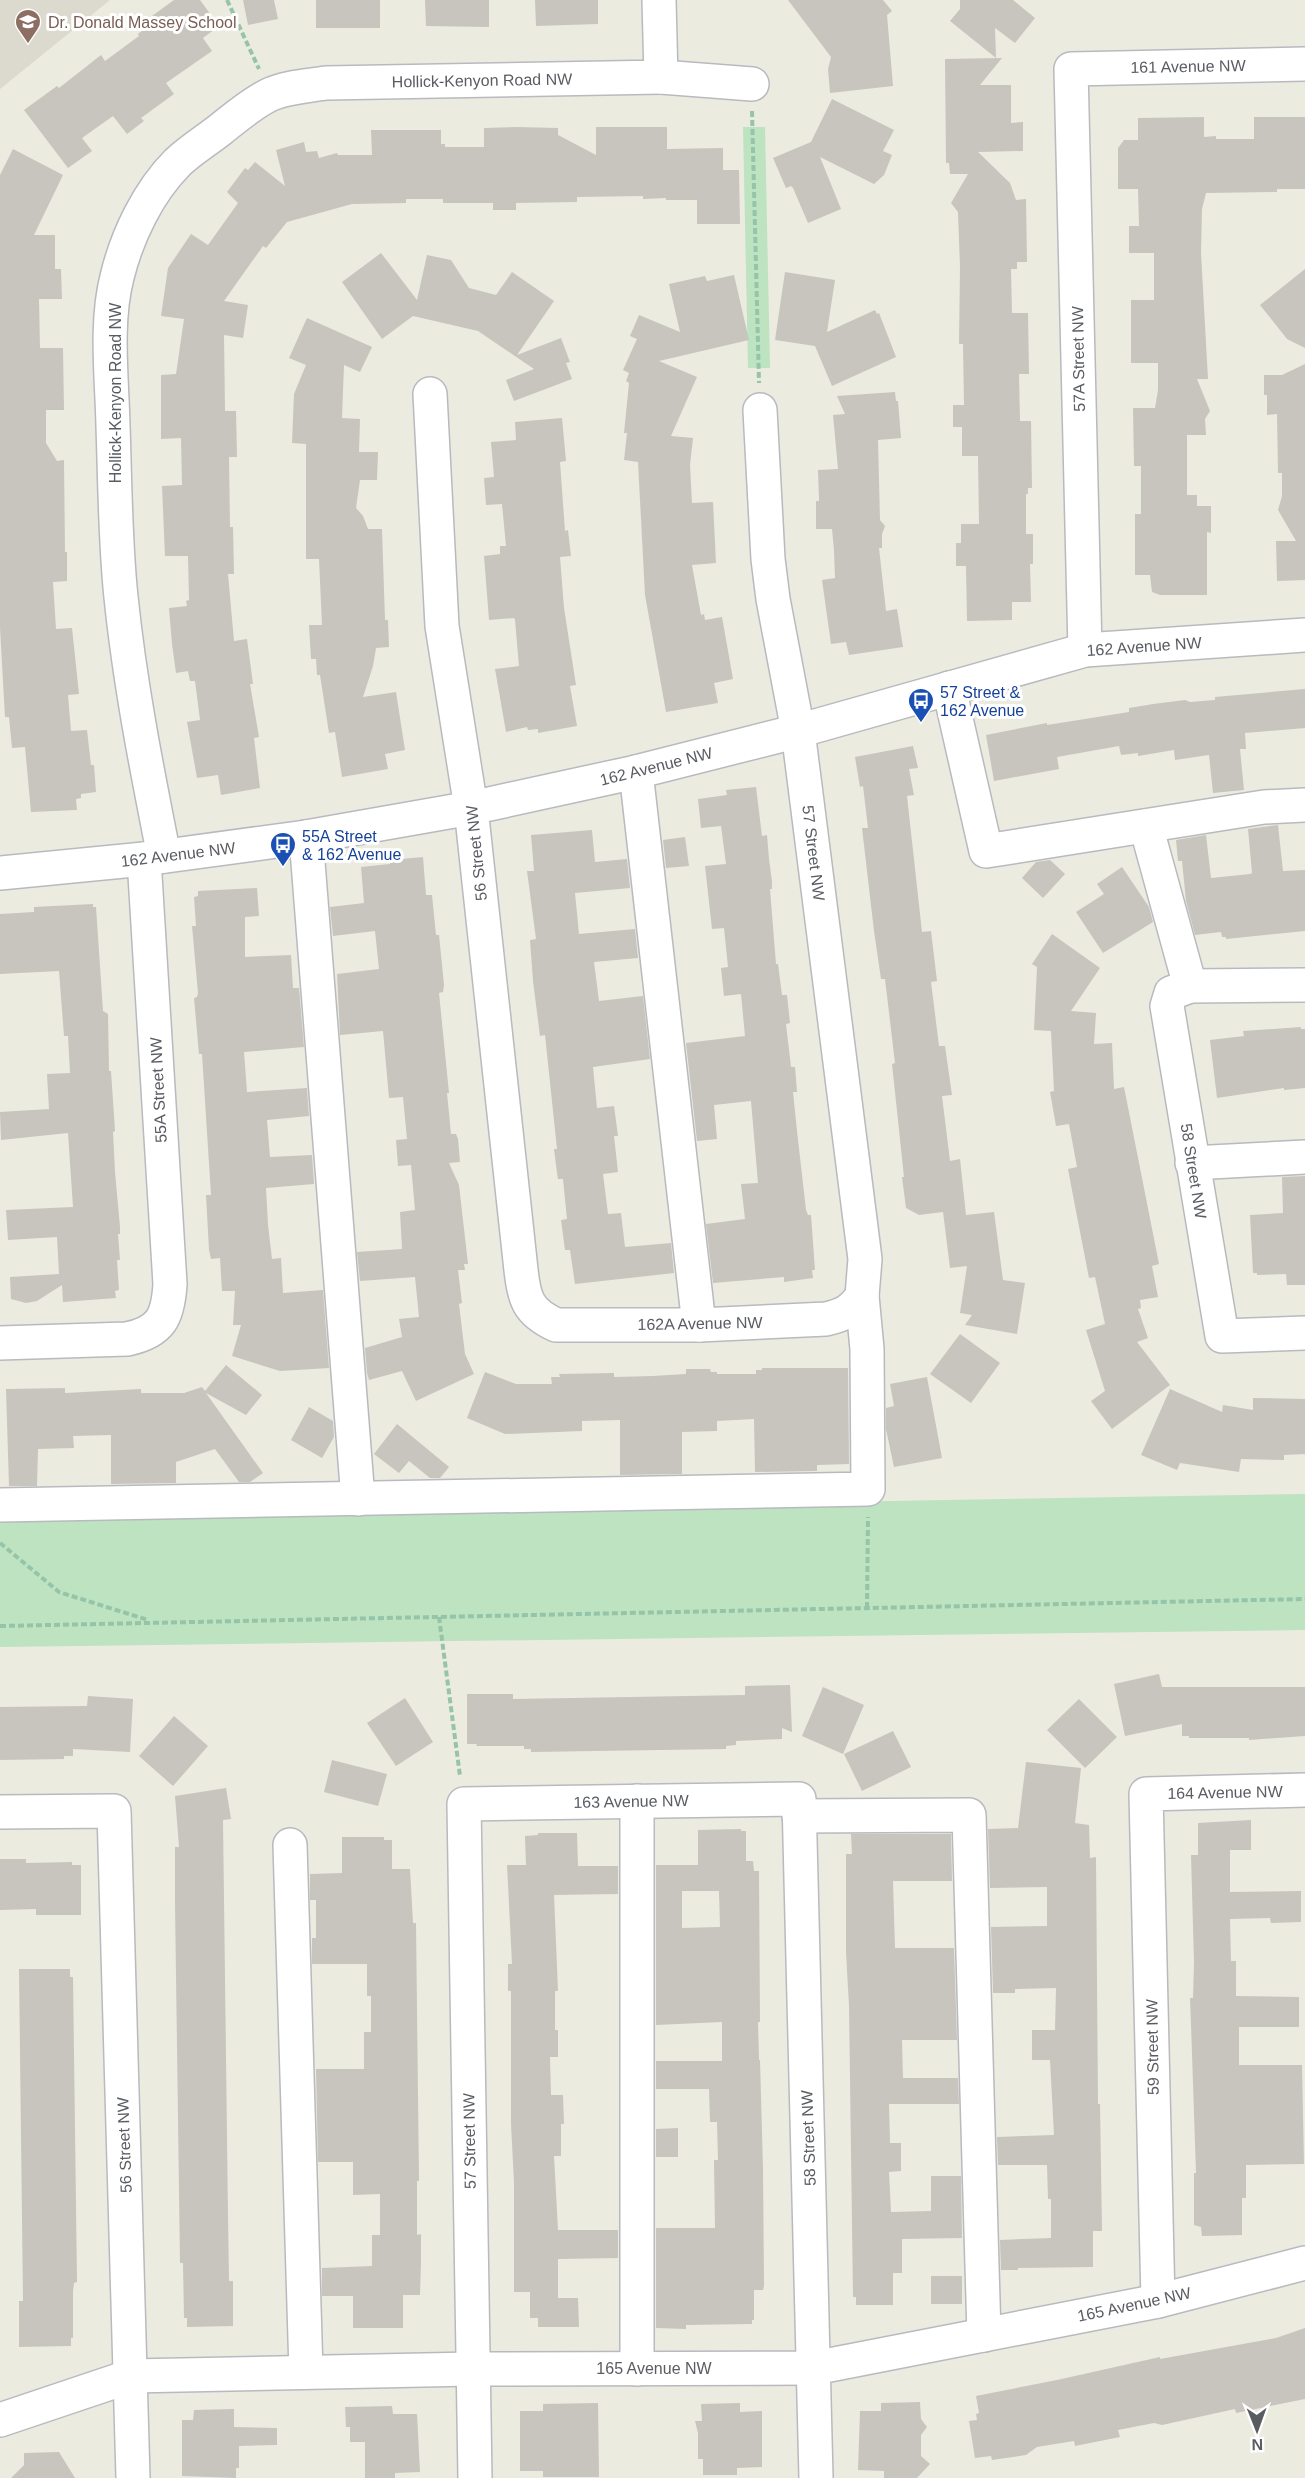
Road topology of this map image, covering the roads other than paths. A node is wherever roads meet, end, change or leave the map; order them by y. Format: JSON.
{"nodes":[{"id":1,"x":659,"y":0,"type":"edge"},
{"id":2,"x":1305,"y":64,"type":"edge"},
{"id":3,"x":1071,"y":69,"type":"joint"},
{"id":4,"x":661,"y":76,"type":"junction"},
{"id":5,"x":752,"y":84,"type":"road end"},
{"id":6,"x":430,"y":394,"type":"dead end"},
{"id":7,"x":760,"y":410,"type":"road end"},
{"id":8,"x":1305,"y":635,"type":"edge"},
{"id":9,"x":1085,"y":650,"type":"junction"},
{"id":10,"x":949,"y":687,"type":"junction"},
{"id":11,"x":798,"y":730,"type":"junction"},
{"id":12,"x":636,"y":772,"type":"junction"},
{"id":13,"x":1305,"y":805,"type":"edge"},
{"id":14,"x":471,"y":808,"type":"junction"},
{"id":15,"x":1146,"y":826,"type":"junction"},
{"id":16,"x":306,"y":837,"type":"junction"},
{"id":17,"x":154,"y":858,"type":"junction"},
{"id":18,"x":0,"y":873,"type":"edge"},
{"id":19,"x":1305,"y":985,"type":"edge"},
{"id":20,"x":1179,"y":996,"type":"junction"},
{"id":21,"x":1305,"y":1157,"type":"edge"},
{"id":22,"x":1192,"y":1163,"type":"junction"},
{"id":23,"x":862,"y":1296,"type":"junction"},
{"id":24,"x":534,"y":1310,"type":"joint"},
{"id":25,"x":699,"y":1325,"type":"junction"},
{"id":26,"x":1305,"y":1334,"type":"edge"},
{"id":27,"x":0,"y":1343,"type":"edge"},
{"id":28,"x":358,"y":1499,"type":"junction"},
{"id":29,"x":0,"y":1505,"type":"edge"},
{"id":30,"x":1305,"y":1790,"type":"edge"},
{"id":31,"x":1146,"y":1794,"type":"joint"},
{"id":32,"x":637,"y":1801,"type":"junction"},
{"id":33,"x":464,"y":1804,"type":"joint"},
{"id":34,"x":799,"y":1807,"type":"junction"},
{"id":35,"x":0,"y":1812,"type":"edge"},
{"id":36,"x":290,"y":1845,"type":"dead end"},
{"id":37,"x":1305,"y":2263,"type":"edge"},
{"id":38,"x":1158,"y":2301,"type":"junction"},
{"id":39,"x":984,"y":2335,"type":"junction"},
{"id":40,"x":637,"y":2368,"type":"junction"},
{"id":41,"x":814,"y":2368,"type":"junction"},
{"id":42,"x":472,"y":2369,"type":"junction"},
{"id":43,"x":306,"y":2372,"type":"junction"},
{"id":44,"x":131,"y":2376,"type":"junction"},
{"id":45,"x":0,"y":2420,"type":"edge"},
{"id":46,"x":133,"y":2478,"type":"edge"},
{"id":47,"x":476,"y":2478,"type":"edge"},
{"id":48,"x":816,"y":2478,"type":"edge"}],
"edges":[{"from":1,"to":4,"type":"street"},
{"from":2,"to":3,"type":"street","name":"161 Avenue NW"},
{"from":3,"to":9,"type":"street","name":"57A Street NW"},
{"from":4,"to":5,"type":"street","name":"Hollick-Kenyon Road NW"},
{"from":4,"to":17,"type":"street","name":"Hollick-Kenyon Road NW"},
{"from":6,"to":14,"type":"street","name":"56 Street NW"},
{"from":7,"to":11,"type":"street","name":"57 Street NW"},
{"from":8,"to":9,"type":"street","name":"162 Avenue NW"},
{"from":9,"to":10,"type":"street","name":"162 Avenue NW"},
{"from":10,"to":11,"type":"street","name":"162 Avenue NW"},
{"from":10,"to":15,"type":"street"},
{"from":11,"to":12,"type":"street","name":"162 Avenue NW"},
{"from":11,"to":23,"type":"street","name":"57 Street NW"},
{"from":12,"to":14,"type":"street","name":"162 Avenue NW"},
{"from":12,"to":25,"type":"street"},
{"from":13,"to":15,"type":"street"},
{"from":14,"to":16,"type":"street","name":"162 Avenue NW"},
{"from":14,"to":24,"type":"street","name":"56 Street NW"},
{"from":15,"to":20,"type":"street","name":"58 Street NW"},
{"from":16,"to":17,"type":"street","name":"162 Avenue NW"},
{"from":16,"to":28,"type":"street"},
{"from":17,"to":18,"type":"street","name":"162 Avenue NW"},
{"from":17,"to":27,"type":"street","name":"55A Street NW"},
{"from":19,"to":20,"type":"street"},
{"from":20,"to":22,"type":"street","name":"58 Street NW"},
{"from":21,"to":22,"type":"street"},
{"from":22,"to":26,"type":"street","name":"58 Street NW"},
{"from":23,"to":25,"type":"street","name":"162A Avenue NW"},
{"from":23,"to":28,"type":"street","name":"57 Street NW"},
{"from":24,"to":25,"type":"street","name":"162A Avenue NW"},
{"from":28,"to":29,"type":"street"},
{"from":30,"to":31,"type":"street","name":"164 Avenue NW"},
{"from":31,"to":38,"type":"street","name":"59 Street NW"},
{"from":32,"to":33,"type":"street","name":"163 Avenue NW"},
{"from":32,"to":34,"type":"street","name":"163 Avenue NW"},
{"from":32,"to":40,"type":"street"},
{"from":33,"to":42,"type":"street","name":"57 Street NW"},
{"from":34,"to":39,"type":"street","name":"163 Avenue NW"},
{"from":34,"to":41,"type":"street","name":"58 Street NW"},
{"from":35,"to":44,"type":"street","name":"56 Street NW"},
{"from":36,"to":43,"type":"street"},
{"from":37,"to":38,"type":"street","name":"165 Avenue NW"},
{"from":38,"to":39,"type":"street","name":"165 Avenue NW"},
{"from":39,"to":41,"type":"street","name":"165 Avenue NW"},
{"from":40,"to":41,"type":"street","name":"165 Avenue NW"},
{"from":40,"to":42,"type":"street","name":"165 Avenue NW"},
{"from":41,"to":48,"type":"street","name":"58 Street NW"},
{"from":42,"to":43,"type":"street","name":"165 Avenue NW"},
{"from":42,"to":47,"type":"street","name":"57 Street NW"},
{"from":43,"to":44,"type":"street","name":"165 Avenue NW"},
{"from":44,"to":45,"type":"street","name":"165 Avenue NW"},
{"from":44,"to":46,"type":"street","name":"56 Street NW"}]}
